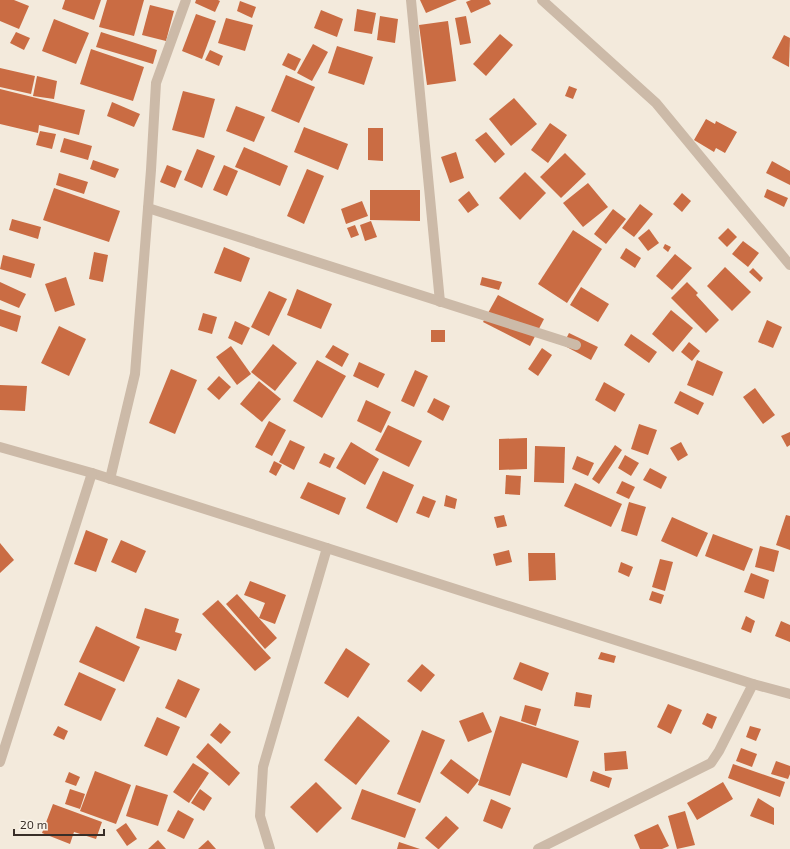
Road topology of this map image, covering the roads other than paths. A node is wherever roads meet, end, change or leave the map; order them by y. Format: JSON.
{"nodes":[{"id":1,"x":186,"y":0,"type":"edge"},
{"id":2,"x":411,"y":0,"type":"edge"},
{"id":3,"x":542,"y":0,"type":"edge"},
{"id":4,"x":148,"y":208,"type":"junction"},
{"id":5,"x":790,"y":265,"type":"edge"},
{"id":6,"x":440,"y":302,"type":"junction"},
{"id":7,"x":576,"y":345,"type":"dead end"},
{"id":8,"x":0,"y":447,"type":"edge"},
{"id":9,"x":92,"y":473,"type":"junction"},
{"id":10,"x":110,"y":479,"type":"junction"},
{"id":11,"x":328,"y":548,"type":"junction"},
{"id":12,"x":753,"y":684,"type":"junction"},
{"id":13,"x":790,"y":694,"type":"edge"},
{"id":14,"x":0,"y":762,"type":"edge"},
{"id":15,"x":270,"y":849,"type":"edge"},
{"id":16,"x":538,"y":849,"type":"edge"}],
"edges":[{"from":1,"to":4,"type":"street"},
{"from":2,"to":6,"type":"street"},
{"from":3,"to":5,"type":"street"},
{"from":4,"to":6,"type":"street"},
{"from":4,"to":10,"type":"street"},
{"from":6,"to":7,"type":"street"},
{"from":8,"to":9,"type":"street"},
{"from":9,"to":10,"type":"street"},
{"from":9,"to":14,"type":"street"},
{"from":10,"to":11,"type":"street"},
{"from":11,"to":12,"type":"street"},
{"from":11,"to":15,"type":"street"},
{"from":12,"to":13,"type":"street"},
{"from":12,"to":16,"type":"street"}]}
